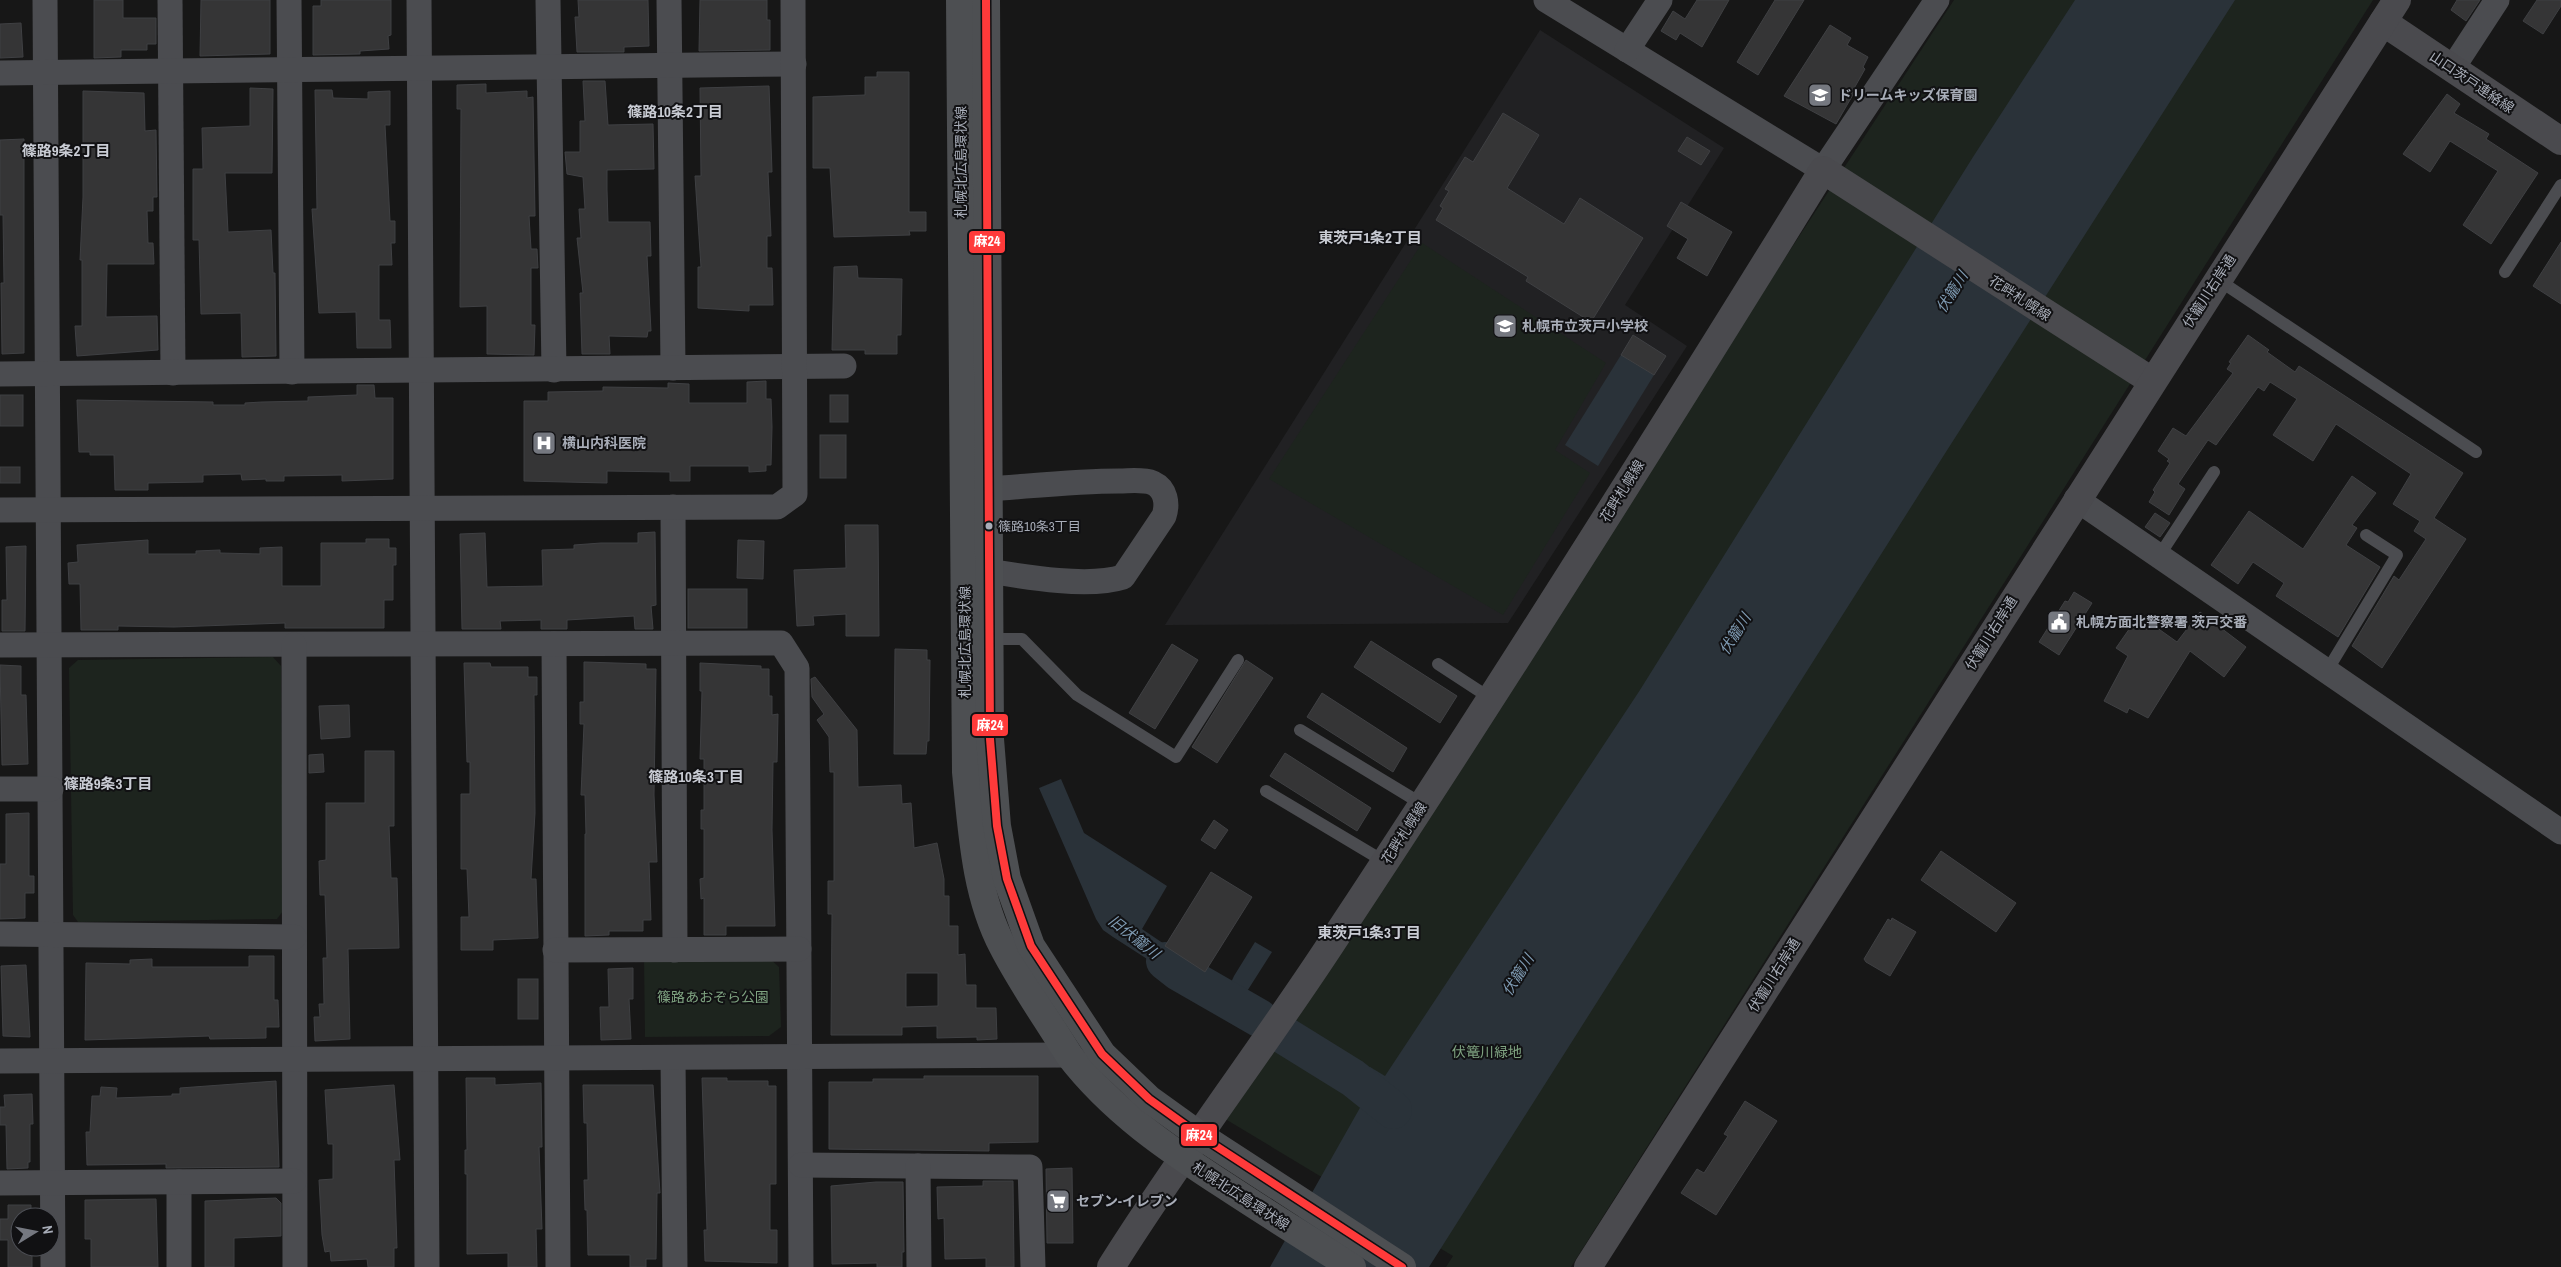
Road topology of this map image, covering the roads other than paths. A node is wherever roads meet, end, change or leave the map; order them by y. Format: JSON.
{"nodes":[{"id":1,"x":46,"y":0,"type":"edge"},
{"id":2,"x":170,"y":0,"type":"edge"},
{"id":3,"x":289,"y":0,"type":"edge"},
{"id":4,"x":418,"y":0,"type":"edge"},
{"id":5,"x":548,"y":0,"type":"edge"},
{"id":6,"x":669,"y":0,"type":"edge"},
{"id":7,"x":793,"y":0,"type":"edge"},
{"id":8,"x":960,"y":0,"type":"edge"},
{"id":9,"x":986,"y":0,"type":"edge"},
{"id":10,"x":1546,"y":0,"type":"edge"},
{"id":11,"x":1660,"y":0,"type":"edge"},
{"id":12,"x":1937,"y":0,"type":"edge"},
{"id":13,"x":2497,"y":0,"type":"edge"},
{"id":14,"x":2390,"y":11,"type":"edge"},
{"id":15,"x":1627,"y":50,"type":"junction"},
{"id":16,"x":794,"y":64,"type":"junction"},
{"id":17,"x":670,"y":65,"type":"junction"},
{"id":18,"x":548,"y":66,"type":"junction"},
{"id":19,"x":419,"y":67,"type":"junction"},
{"id":20,"x":288,"y":69,"type":"junction"},
{"id":21,"x":2452,"y":69,"type":"junction"},
{"id":22,"x":170,"y":70,"type":"junction"},
{"id":23,"x":46,"y":72,"type":"junction"},
{"id":24,"x":0,"y":73,"type":"edge"},
{"id":25,"x":2559,"y":134,"type":"edge"},
{"id":26,"x":1823,"y":170,"type":"junction"},
{"id":27,"x":2561,"y":185,"type":"edge"},
{"id":28,"x":2505,"y":272,"type":"dead end"},
{"id":29,"x":2217,"y":279,"type":"junction"},
{"id":30,"x":796,"y":366,"type":"junction"},
{"id":31,"x":844,"y":366,"type":"dead end"},
{"id":32,"x":673,"y":368,"type":"junction"},
{"id":33,"x":554,"y":370,"type":"junction"},
{"id":34,"x":422,"y":371,"type":"junction"},
{"id":35,"x":292,"y":372,"type":"junction"},
{"id":36,"x":173,"y":373,"type":"junction"},
{"id":37,"x":0,"y":374,"type":"edge"},
{"id":38,"x":49,"y":374,"type":"junction"},
{"id":39,"x":2152,"y":381,"type":"junction"},
{"id":40,"x":2476,"y":452,"type":"dead end"},
{"id":41,"x":2214,"y":472,"type":"dead end"},
{"id":42,"x":989,"y":489,"type":"junction"},
{"id":43,"x":2076,"y":499,"type":"junction"},
{"id":44,"x":673,"y":507,"type":"junction"},
{"id":45,"x":422,"y":508,"type":"junction"},
{"id":46,"x":0,"y":510,"type":"edge"},
{"id":47,"x":49,"y":510,"type":"junction"},
{"id":48,"x":2366,"y":535,"type":"dead end"},
{"id":49,"x":2159,"y":556,"type":"junction"},
{"id":50,"x":990,"y":571,"type":"junction"},
{"id":51,"x":990,"y":639,"type":"junction"},
{"id":52,"x":554,"y":644,"type":"junction"},
{"id":53,"x":673,"y":644,"type":"junction"},
{"id":54,"x":0,"y":645,"type":"edge"},
{"id":55,"x":50,"y":645,"type":"junction"},
{"id":56,"x":294,"y":645,"type":"junction"},
{"id":57,"x":423,"y":645,"type":"junction"},
{"id":58,"x":1238,"y":660,"type":"dead end"},
{"id":59,"x":1438,"y":664,"type":"dead end"},
{"id":60,"x":2327,"y":671,"type":"junction"},
{"id":61,"x":1490,"y":698,"type":"junction"},
{"id":62,"x":1300,"y":730,"type":"dead end"},
{"id":63,"x":51,"y":788,"type":"junction"},
{"id":64,"x":0,"y":789,"type":"edge"},
{"id":65,"x":1266,"y":791,"type":"dead end"},
{"id":66,"x":1422,"y":804,"type":"junction"},
{"id":67,"x":2561,"y":832,"type":"edge"},
{"id":68,"x":1385,"y":862,"type":"junction"},
{"id":69,"x":0,"y":934,"type":"edge"},
{"id":70,"x":52,"y":934,"type":"junction"},
{"id":71,"x":294,"y":937,"type":"junction"},
{"id":72,"x":799,"y":949,"type":"junction"},
{"id":73,"x":555,"y":950,"type":"junction"},
{"id":74,"x":675,"y":950,"type":"junction"},
{"id":75,"x":1069,"y":1055,"type":"junction"},
{"id":76,"x":800,"y":1057,"type":"junction"},
{"id":77,"x":556,"y":1058,"type":"junction"},
{"id":78,"x":673,"y":1058,"type":"junction"},
{"id":79,"x":426,"y":1059,"type":"junction"},
{"id":80,"x":294,"y":1060,"type":"junction"},
{"id":81,"x":0,"y":1061,"type":"edge"},
{"id":82,"x":52,"y":1061,"type":"junction"},
{"id":83,"x":1199,"y":1136,"type":"junction"},
{"id":84,"x":1182,"y":1157,"type":"junction"},
{"id":85,"x":801,"y":1165,"type":"junction"},
{"id":86,"x":918,"y":1166,"type":"junction"},
{"id":87,"x":294,"y":1181,"type":"junction"},
{"id":88,"x":52,"y":1182,"type":"junction"},
{"id":89,"x":179,"y":1182,"type":"junction"},
{"id":90,"x":0,"y":1183,"type":"edge"},
{"id":91,"x":53,"y":1267,"type":"edge"},
{"id":92,"x":179,"y":1267,"type":"edge"},
{"id":93,"x":295,"y":1267,"type":"edge"},
{"id":94,"x":427,"y":1267,"type":"edge"},
{"id":95,"x":558,"y":1267,"type":"edge"},
{"id":96,"x":675,"y":1267,"type":"edge"},
{"id":97,"x":801,"y":1267,"type":"edge"},
{"id":98,"x":919,"y":1267,"type":"edge"},
{"id":99,"x":1032,"y":1267,"type":"edge"},
{"id":100,"x":1111,"y":1267,"type":"edge"},
{"id":101,"x":1352,"y":1267,"type":"edge"},
{"id":102,"x":1402,"y":1267,"type":"edge"},
{"id":103,"x":1588,"y":1267,"type":"edge"}],
"edges":[{"from":1,"to":23,"type":"street"},
{"from":2,"to":22,"type":"street"},
{"from":3,"to":20,"type":"street"},
{"from":4,"to":19,"type":"street"},
{"from":5,"to":18,"type":"street"},
{"from":6,"to":17,"type":"street"},
{"from":7,"to":16,"type":"street"},
{"from":8,"to":75,"type":"main road","name":"札幌北広島環状線"},
{"from":9,"to":42,"type":"main road","name":"札幌北広島環状線"},
{"from":10,"to":15,"type":"street"},
{"from":11,"to":15,"type":"street"},
{"from":12,"to":26,"type":"street"},
{"from":13,"to":21,"type":"street"},
{"from":14,"to":21,"type":"main road","name":"山口茨戸連絡線"},
{"from":14,"to":29,"type":"main road","name":"伏籠川右岸通"},
{"from":15,"to":26,"type":"street"},
{"from":16,"to":17,"type":"street"},
{"from":16,"to":30,"type":"street"},
{"from":17,"to":18,"type":"street"},
{"from":17,"to":32,"type":"street"},
{"from":18,"to":19,"type":"street"},
{"from":18,"to":33,"type":"street"},
{"from":19,"to":20,"type":"street"},
{"from":19,"to":34,"type":"street"},
{"from":20,"to":22,"type":"street"},
{"from":20,"to":35,"type":"street"},
{"from":21,"to":25,"type":"main road","name":"山口茨戸連絡線"},
{"from":22,"to":23,"type":"street"},
{"from":22,"to":36,"type":"street"},
{"from":23,"to":24,"type":"street"},
{"from":23,"to":38,"type":"street"},
{"from":26,"to":39,"type":"main road","name":"花畔札幌線"},
{"from":26,"to":61,"type":"main road","name":"花畔札幌線"},
{"from":27,"to":28,"type":"lane"},
{"from":29,"to":39,"type":"main road","name":"伏籠川右岸通"},
{"from":29,"to":40,"type":"lane"},
{"from":30,"to":31,"type":"street"},
{"from":30,"to":32,"type":"street"},
{"from":30,"to":44,"type":"street"},
{"from":32,"to":33,"type":"street"},
{"from":33,"to":34,"type":"street"},
{"from":34,"to":35,"type":"street"},
{"from":34,"to":45,"type":"street"},
{"from":35,"to":36,"type":"street"},
{"from":36,"to":38,"type":"street"},
{"from":37,"to":38,"type":"street"},
{"from":38,"to":47,"type":"street"},
{"from":39,"to":43,"type":"main road","name":"伏籠川右岸通"},
{"from":41,"to":49,"type":"lane"},
{"from":42,"to":50,"type":"main road","name":"札幌北広島環状線"},
{"from":42,"to":50,"type":"street"},
{"from":43,"to":49,"type":"street"},
{"from":43,"to":103,"type":"main road","name":"伏籠川右岸通"},
{"from":44,"to":45,"type":"street"},
{"from":44,"to":53,"type":"street"},
{"from":45,"to":47,"type":"street"},
{"from":45,"to":57,"type":"street"},
{"from":46,"to":47,"type":"street"},
{"from":47,"to":55,"type":"street"},
{"from":48,"to":60,"type":"lane"},
{"from":49,"to":60,"type":"street"},
{"from":50,"to":51,"type":"main road","name":"札幌北広島環状線"},
{"from":51,"to":58,"type":"lane"},
{"from":51,"to":83,"type":"main road","name":"札幌北広島環状線"},
{"from":52,"to":53,"type":"street"},
{"from":52,"to":57,"type":"street"},
{"from":52,"to":73,"type":"street"},
{"from":53,"to":72,"type":"street"},
{"from":53,"to":74,"type":"street"},
{"from":54,"to":55,"type":"street"},
{"from":55,"to":56,"type":"street"},
{"from":55,"to":63,"type":"street"},
{"from":56,"to":57,"type":"street"},
{"from":56,"to":71,"type":"street"},
{"from":57,"to":79,"type":"street"},
{"from":59,"to":61,"type":"lane"},
{"from":60,"to":67,"type":"street"},
{"from":61,"to":66,"type":"main road","name":"花畔札幌線"},
{"from":62,"to":66,"type":"lane"},
{"from":63,"to":64,"type":"street"},
{"from":63,"to":70,"type":"street"},
{"from":65,"to":68,"type":"lane"},
{"from":66,"to":68,"type":"main road","name":"花畔札幌線"},
{"from":68,"to":83,"type":"main road","name":"花畔札幌線"},
{"from":69,"to":70,"type":"street"},
{"from":70,"to":71,"type":"street"},
{"from":70,"to":82,"type":"street"},
{"from":71,"to":80,"type":"street"},
{"from":72,"to":74,"type":"street"},
{"from":72,"to":76,"type":"street"},
{"from":73,"to":74,"type":"street"},
{"from":73,"to":77,"type":"street"},
{"from":75,"to":76,"type":"street"},
{"from":75,"to":84,"type":"main road","name":"札幌北広島環状線"},
{"from":76,"to":78,"type":"street"},
{"from":76,"to":85,"type":"street"},
{"from":77,"to":78,"type":"street"},
{"from":77,"to":79,"type":"street"},
{"from":77,"to":95,"type":"street"},
{"from":78,"to":96,"type":"street"},
{"from":79,"to":80,"type":"street"},
{"from":79,"to":94,"type":"street"},
{"from":80,"to":82,"type":"street"},
{"from":80,"to":87,"type":"street"},
{"from":81,"to":82,"type":"street"},
{"from":82,"to":88,"type":"street"},
{"from":83,"to":84,"type":"main road","name":"花畔札幌線"},
{"from":83,"to":102,"type":"main road","name":"札幌北広島環状線"},
{"from":84,"to":100,"type":"main road","name":"花畔札幌線"},
{"from":84,"to":101,"type":"main road","name":"札幌北広島環状線"},
{"from":85,"to":86,"type":"street"},
{"from":85,"to":97,"type":"street"},
{"from":86,"to":98,"type":"street"},
{"from":86,"to":99,"type":"street"},
{"from":87,"to":89,"type":"street"},
{"from":87,"to":93,"type":"street"},
{"from":88,"to":89,"type":"street"},
{"from":88,"to":90,"type":"street"},
{"from":88,"to":91,"type":"street"},
{"from":89,"to":92,"type":"street"}]}
